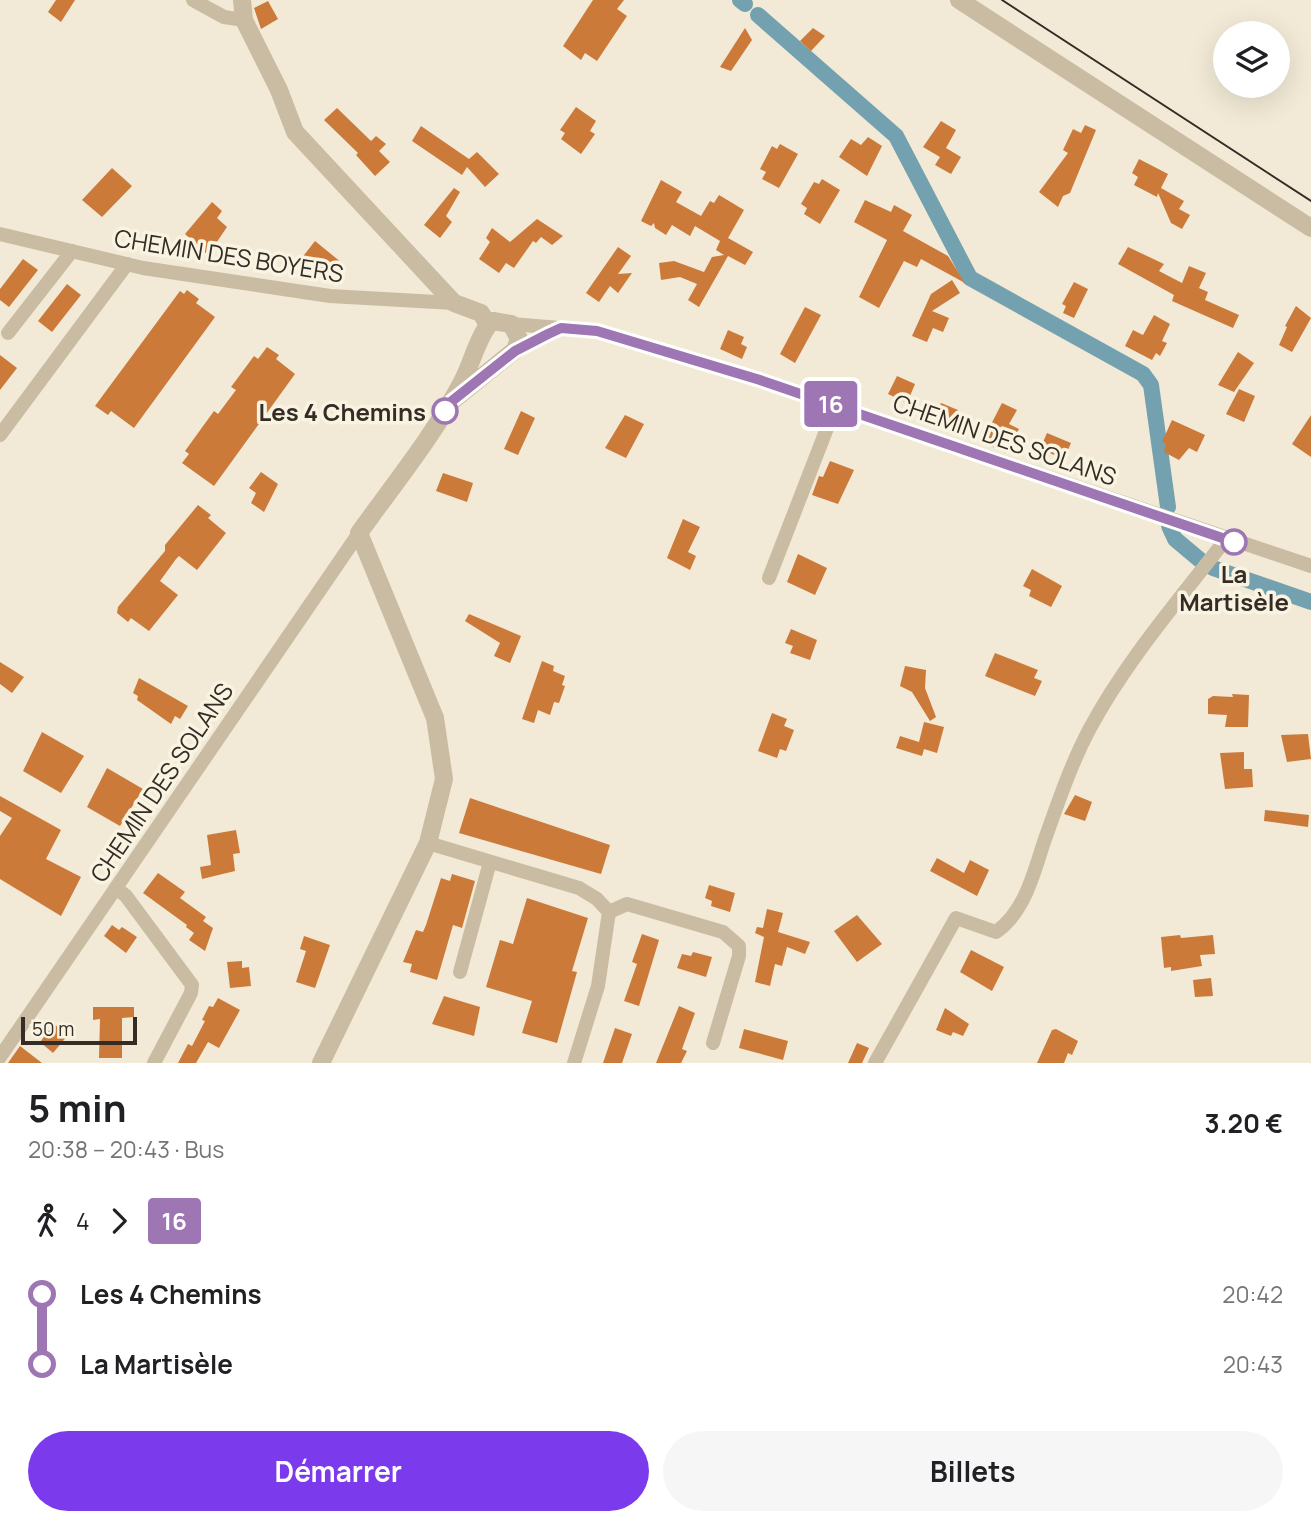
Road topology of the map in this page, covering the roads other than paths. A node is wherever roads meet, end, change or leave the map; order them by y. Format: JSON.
{"nodes":[{"id":1,"x":193,"y":0,"type":"edge"},
{"id":2,"x":242,"y":0,"type":"edge"},
{"id":3,"x":959,"y":0,"type":"edge"},
{"id":4,"x":244,"y":20,"type":"junction"},
{"id":5,"x":1311,"y":228,"type":"edge"},
{"id":6,"x":0,"y":234,"type":"edge"},
{"id":7,"x":72,"y":251,"type":"junction"},
{"id":8,"x":127,"y":264,"type":"junction"},
{"id":9,"x":454,"y":303,"type":"junction"},
{"id":10,"x":488,"y":324,"type":"junction"},
{"id":11,"x":510,"y":324,"type":"junction"},
{"id":12,"x":561,"y":328,"type":"junction"},
{"id":13,"x":8,"y":333,"type":"dead end"},
{"id":14,"x":481,"y":342,"type":"junction"},
{"id":15,"x":510,"y":354,"type":"junction"},
{"id":16,"x":452,"y":401,"type":"junction"},
{"id":17,"x":836,"y":405,"type":"junction"},
{"id":18,"x":0,"y":435,"type":"edge"},
{"id":19,"x":359,"y":533,"type":"junction"},
{"id":20,"x":1226,"y":539,"type":"junction"},
{"id":21,"x":1311,"y":566,"type":"edge"},
{"id":22,"x":769,"y":578,"type":"dead end"},
{"id":23,"x":428,"y":843,"type":"junction"},
{"id":24,"x":490,"y":862,"type":"junction"},
{"id":25,"x":116,"y":888,"type":"junction"},
{"id":26,"x":609,"y":912,"type":"junction"},
{"id":27,"x":460,"y":972,"type":"dead end"},
{"id":28,"x":713,"y":1043,"type":"dead end"},
{"id":29,"x":0,"y":1057,"type":"edge"},
{"id":30,"x":154,"y":1063,"type":"edge"},
{"id":31,"x":321,"y":1063,"type":"edge"},
{"id":32,"x":574,"y":1063,"type":"edge"},
{"id":33,"x":875,"y":1063,"type":"edge"}],
"edges":[{"from":1,"to":4,"type":"street"},
{"from":2,"to":4,"type":"street"},
{"from":3,"to":5,"type":"street"},
{"from":4,"to":9,"type":"street"},
{"from":6,"to":7,"type":"street","name":"CHEMIN DES BOYERS"},
{"from":7,"to":8,"type":"street","name":"CHEMIN DES BOYERS"},
{"from":7,"to":13,"type":"street"},
{"from":8,"to":9,"type":"street","name":"CHEMIN DES BOYERS"},
{"from":8,"to":18,"type":"street"},
{"from":9,"to":10,"type":"street"},
{"from":10,"to":11,"type":"street"},
{"from":10,"to":14,"type":"street"},
{"from":11,"to":12,"type":"street","name":"CHEMIN DES SOLANS"},
{"from":11,"to":15,"type":"street"},
{"from":12,"to":15,"type":"street"},
{"from":12,"to":17,"type":"street","name":"CHEMIN DES SOLANS"},
{"from":14,"to":15,"type":"street"},
{"from":14,"to":16,"type":"street"},
{"from":15,"to":16,"type":"street"},
{"from":16,"to":19,"type":"street"},
{"from":17,"to":20,"type":"street","name":"CHEMIN DES SOLANS"},
{"from":17,"to":22,"type":"street"},
{"from":19,"to":23,"type":"street"},
{"from":19,"to":25,"type":"street","name":"CHEMIN DES SOLANS"},
{"from":20,"to":21,"type":"street","name":"CHEMIN DES SOLANS"},
{"from":20,"to":33,"type":"street"},
{"from":23,"to":24,"type":"street"},
{"from":23,"to":31,"type":"street"},
{"from":24,"to":26,"type":"street"},
{"from":24,"to":27,"type":"street"},
{"from":25,"to":29,"type":"street","name":"CHEMIN DES SOLANS"},
{"from":25,"to":30,"type":"street"},
{"from":26,"to":28,"type":"street"},
{"from":26,"to":32,"type":"street"}]}
